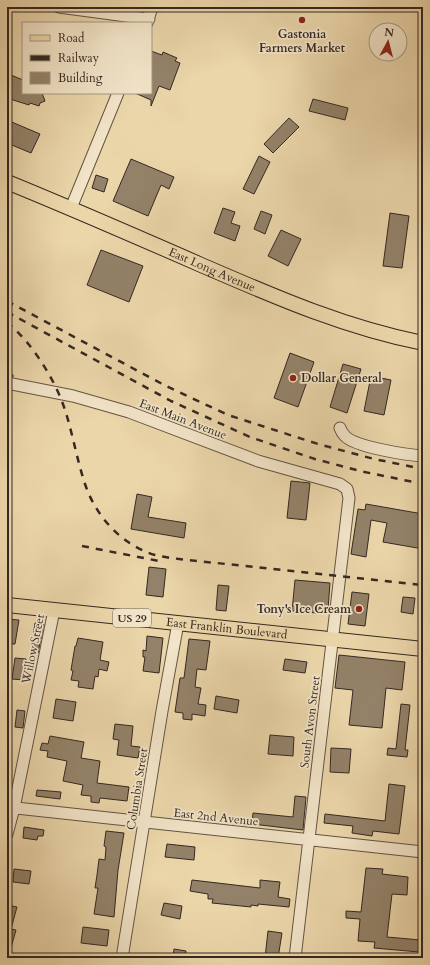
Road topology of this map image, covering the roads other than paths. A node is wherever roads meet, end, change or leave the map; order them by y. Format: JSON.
{"nodes":[{"id":1,"x":59,"y":7,"type":"edge"},
{"id":2,"x":152,"y":7,"type":"edge"},
{"id":3,"x":79,"y":9,"type":"edge"},
{"id":4,"x":148,"y":21,"type":"edge"},
{"id":5,"x":118,"y":94,"type":"edge"},
{"id":6,"x":7,"y":182,"type":"edge"},
{"id":7,"x":71,"y":208,"type":"junction"},
{"id":8,"x":423,"y":343,"type":"edge"},
{"id":9,"x":7,"y":383,"type":"edge"},
{"id":10,"x":340,"y":428,"type":"dead end"},
{"id":11,"x":423,"y":456,"type":"edge"},
{"id":12,"x":347,"y":489,"type":"joint"},
{"id":13,"x":7,"y":605,"type":"edge"},
{"id":14,"x":54,"y":610,"type":"junction"},
{"id":15,"x":178,"y":623,"type":"junction"},
{"id":16,"x":332,"y":640,"type":"junction"},
{"id":17,"x":423,"y":649,"type":"edge"},
{"id":18,"x":10,"y":808,"type":"edge"},
{"id":19,"x":145,"y":822,"type":"junction"},
{"id":20,"x":7,"y":834,"type":"edge"},
{"id":21,"x":309,"y":840,"type":"junction"},
{"id":22,"x":423,"y":852,"type":"edge"},
{"id":23,"x":122,"y":958,"type":"edge"},
{"id":24,"x":295,"y":958,"type":"edge"}],
"edges":[{"from":1,"to":3,"type":"street"},
{"from":2,"to":4,"type":"street"},
{"from":3,"to":4,"type":"street"},
{"from":5,"to":7,"type":"street"},
{"from":6,"to":7,"type":"main road","name":"East Long Avenue"},
{"from":7,"to":8,"type":"main road","name":"East Long Avenue"},
{"from":9,"to":12,"type":"street","name":"East Main Avenue"},
{"from":10,"to":11,"type":"street"},
{"from":12,"to":16,"type":"street","name":"South Avon Street"},
{"from":13,"to":14,"type":"main road","name":"East Franklin Boulevard","number":"US 29"},
{"from":14,"to":15,"type":"main road","name":"East Franklin Boulevard","number":"US 29"},
{"from":14,"to":18,"type":"street","name":"Willow Street"},
{"from":15,"to":16,"type":"main road","name":"East Franklin Boulevard","number":"US 29"},
{"from":15,"to":19,"type":"street","name":"Columbia Street"},
{"from":16,"to":17,"type":"main road","name":"East Franklin Boulevard","number":"US 29"},
{"from":16,"to":21,"type":"street","name":"South Avon Street"},
{"from":18,"to":19,"type":"street","name":"East 2nd Avenue"},
{"from":18,"to":20,"type":"street","name":"Willow Street"},
{"from":19,"to":21,"type":"street","name":"East 2nd Avenue"},
{"from":19,"to":23,"type":"street","name":"Columbia Street"},
{"from":21,"to":22,"type":"street","name":"East 2nd Avenue"},
{"from":21,"to":24,"type":"street","name":"South Avon Street"}]}
